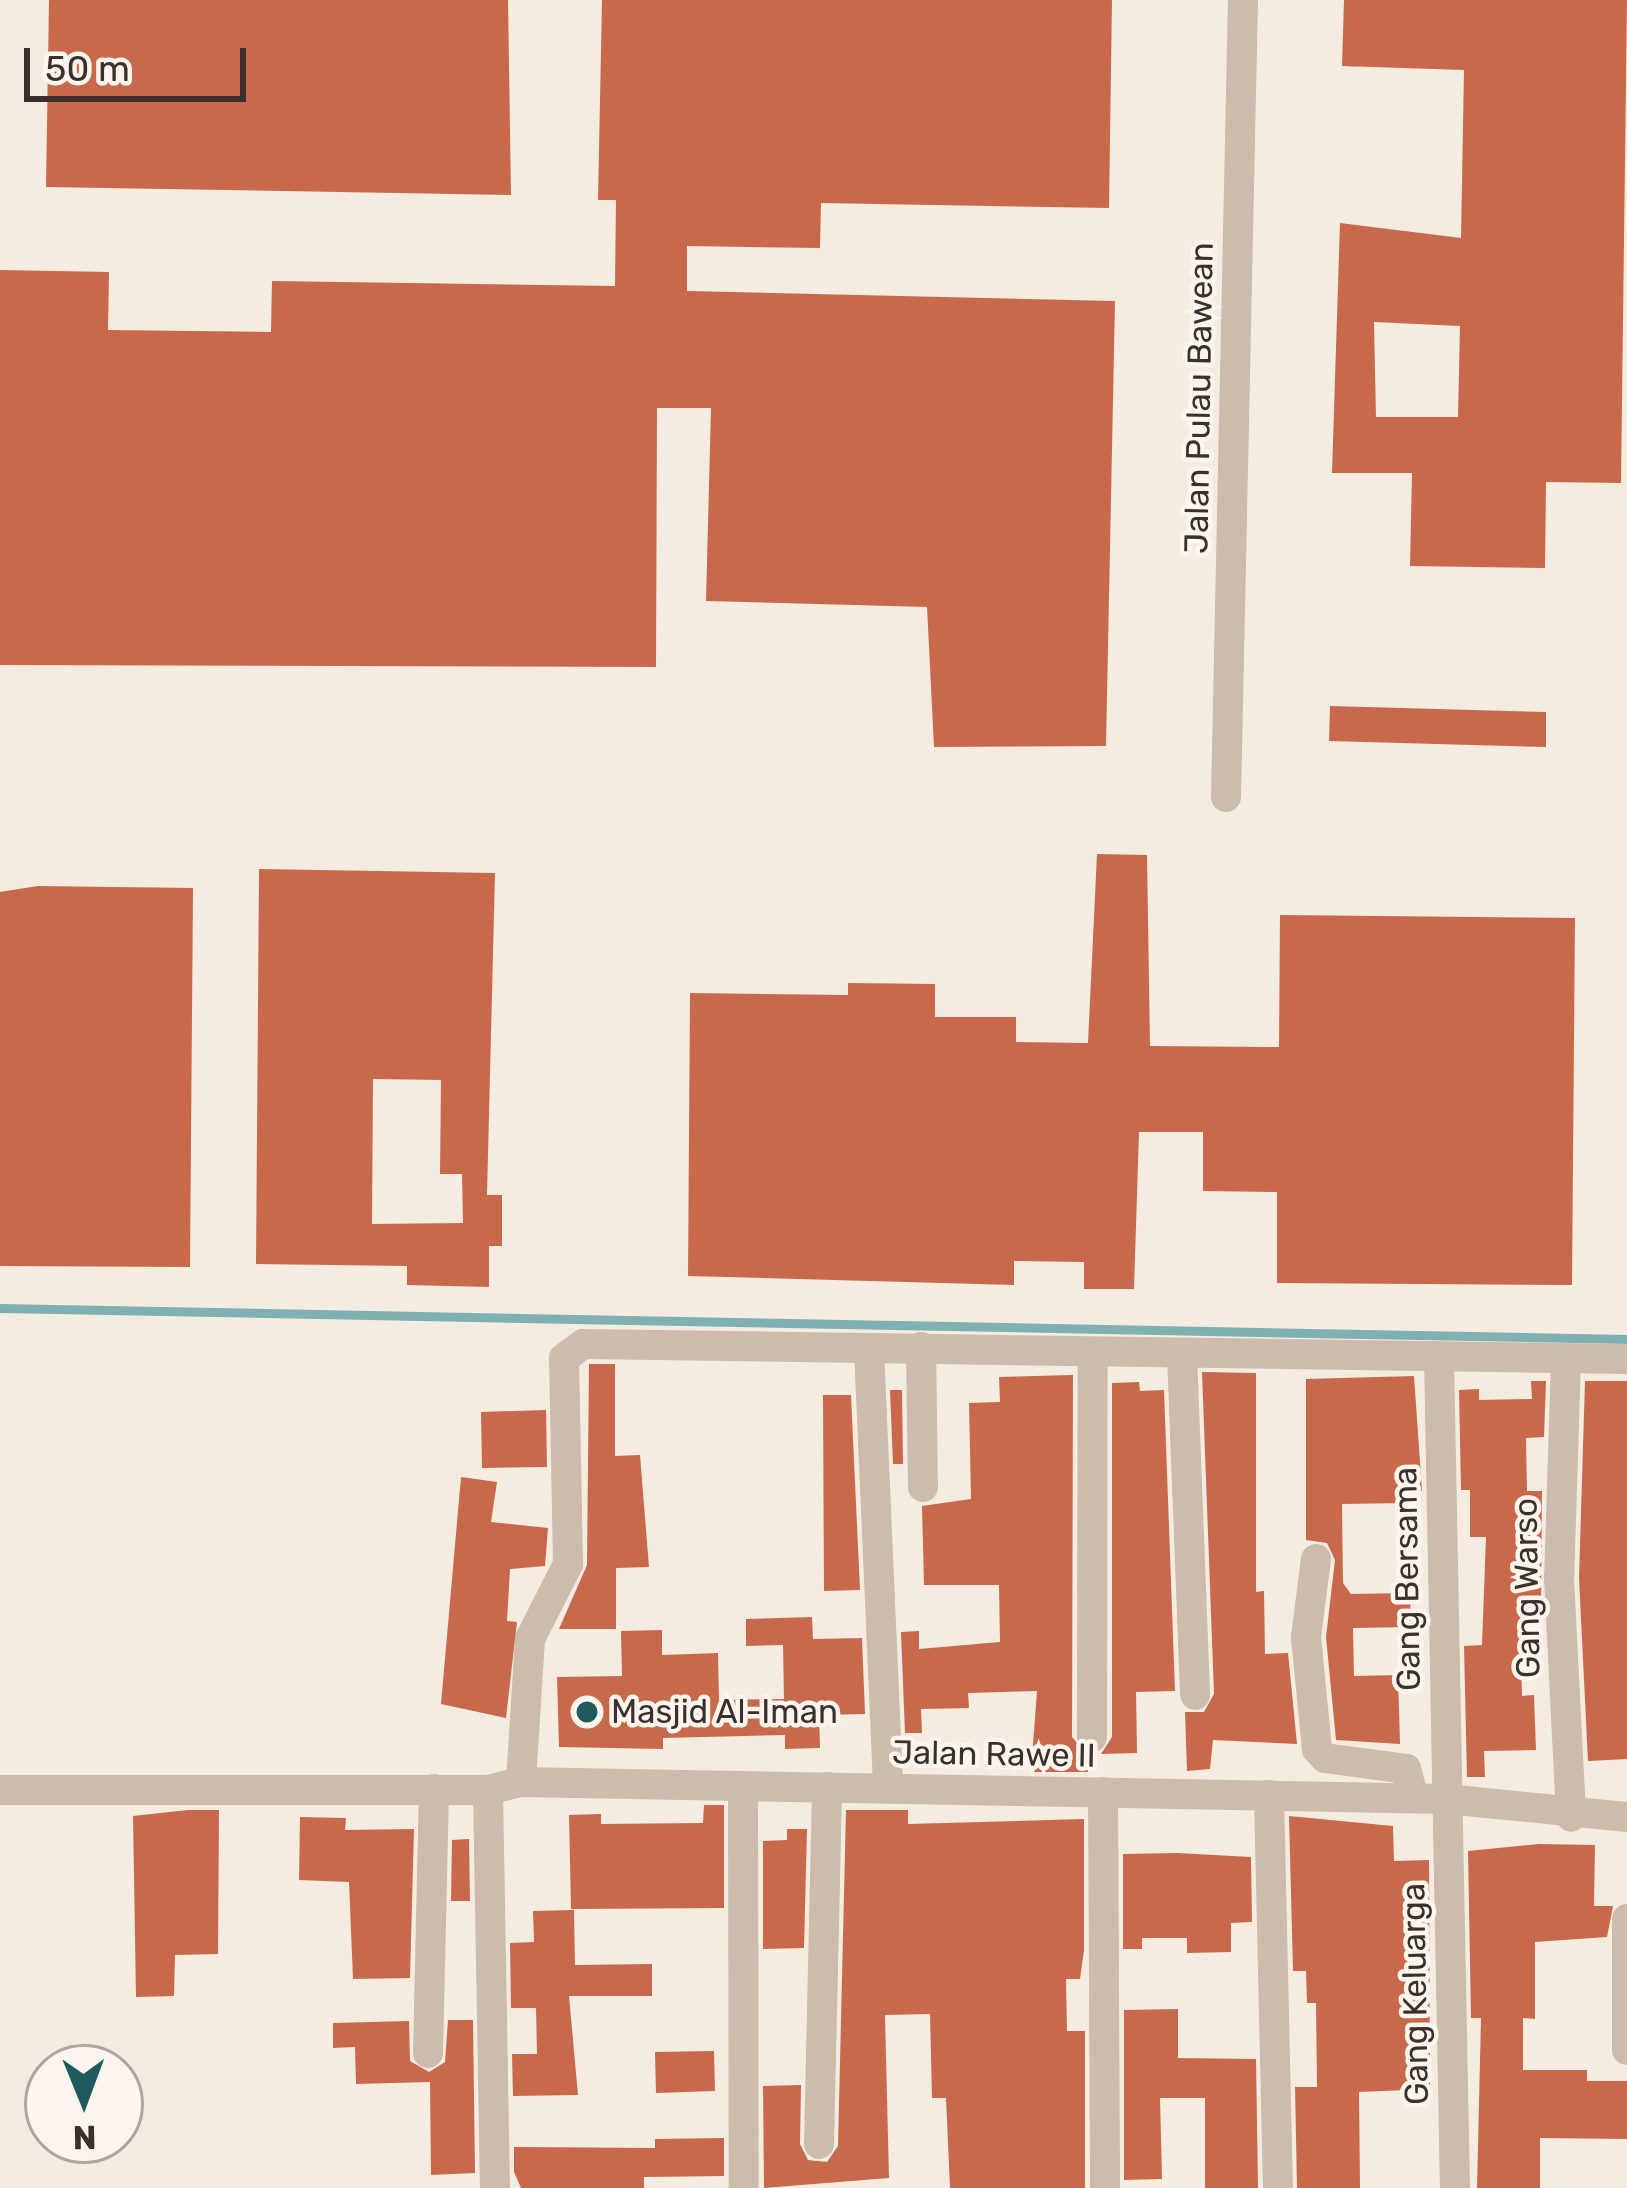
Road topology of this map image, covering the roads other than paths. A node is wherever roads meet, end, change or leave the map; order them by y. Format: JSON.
{"nodes":[{"id":1,"x":1243,"y":0,"type":"edge"},
{"id":2,"x":1226,"y":797,"type":"dead end"},
{"id":3,"x":921,"y":1347,"type":"junction"},
{"id":4,"x":869,"y":1349,"type":"junction"},
{"id":5,"x":1093,"y":1352,"type":"junction"},
{"id":6,"x":1182,"y":1354,"type":"junction"},
{"id":7,"x":1439,"y":1358,"type":"junction"},
{"id":8,"x":1566,"y":1359,"type":"junction"},
{"id":9,"x":1627,"y":1359,"type":"edge"},
{"id":10,"x":923,"y":1487,"type":"dead end"},
{"id":11,"x":1316,"y":1559,"type":"dead end"},
{"id":12,"x":1195,"y":1695,"type":"dead end"},
{"id":13,"x":1092,"y":1737,"type":"dead end"},
{"id":14,"x":521,"y":1782,"type":"junction"},
{"id":15,"x":743,"y":1786,"type":"junction"},
{"id":16,"x":827,"y":1787,"type":"junction"},
{"id":17,"x":434,"y":1789,"type":"junction"},
{"id":18,"x":889,"y":1789,"type":"junction"},
{"id":19,"x":0,"y":1790,"type":"edge"},
{"id":20,"x":488,"y":1790,"type":"junction"},
{"id":21,"x":1102,"y":1792,"type":"junction"},
{"id":22,"x":1269,"y":1795,"type":"junction"},
{"id":23,"x":1414,"y":1798,"type":"junction"},
{"id":24,"x":1446,"y":1799,"type":"junction"},
{"id":25,"x":1570,"y":1817,"type":"junction"},
{"id":26,"x":1627,"y":1817,"type":"edge"},
{"id":27,"x":1627,"y":1919,"type":"edge"},
{"id":28,"x":1627,"y":2050,"type":"edge"},
{"id":29,"x":428,"y":2053,"type":"dead end"},
{"id":30,"x":819,"y":2144,"type":"dead end"},
{"id":31,"x":495,"y":2188,"type":"edge"},
{"id":32,"x":744,"y":2188,"type":"edge"},
{"id":33,"x":1106,"y":2188,"type":"edge"},
{"id":34,"x":1278,"y":2188,"type":"edge"},
{"id":35,"x":1455,"y":2188,"type":"edge"}],
"edges":[{"from":1,"to":2,"type":"street","name":"Jalan Pulau Bawean"},
{"from":3,"to":4,"type":"street"},
{"from":3,"to":5,"type":"street"},
{"from":3,"to":10,"type":"street"},
{"from":4,"to":14,"type":"street"},
{"from":4,"to":18,"type":"street"},
{"from":5,"to":6,"type":"street"},
{"from":5,"to":13,"type":"street"},
{"from":6,"to":7,"type":"street"},
{"from":6,"to":12,"type":"street"},
{"from":7,"to":8,"type":"street"},
{"from":7,"to":24,"type":"street","name":"Gang Bersama"},
{"from":8,"to":9,"type":"street"},
{"from":8,"to":25,"type":"street","name":"Gang Warso"},
{"from":11,"to":23,"type":"street"},
{"from":14,"to":15,"type":"street","name":"Jalan Rawe II"},
{"from":14,"to":20,"type":"street","name":"Jalan Rawe II"},
{"from":15,"to":16,"type":"street","name":"Jalan Rawe II"},
{"from":15,"to":32,"type":"street"},
{"from":16,"to":18,"type":"street","name":"Jalan Rawe II"},
{"from":16,"to":30,"type":"street"},
{"from":17,"to":19,"type":"street","name":"Jalan Rawe II"},
{"from":17,"to":20,"type":"street","name":"Jalan Rawe II"},
{"from":17,"to":29,"type":"street"},
{"from":18,"to":21,"type":"street","name":"Jalan Rawe II"},
{"from":20,"to":31,"type":"street"},
{"from":21,"to":22,"type":"street","name":"Jalan Rawe II"},
{"from":21,"to":33,"type":"street"},
{"from":22,"to":23,"type":"street","name":"Jalan Rawe II"},
{"from":22,"to":34,"type":"street"},
{"from":23,"to":24,"type":"street","name":"Jalan Rawe II"},
{"from":24,"to":25,"type":"street","name":"Jalan Rawe II"},
{"from":24,"to":35,"type":"street","name":"Gang Keluarga"},
{"from":25,"to":26,"type":"street","name":"Jalan Rawe II"},
{"from":27,"to":28,"type":"street"}]}
